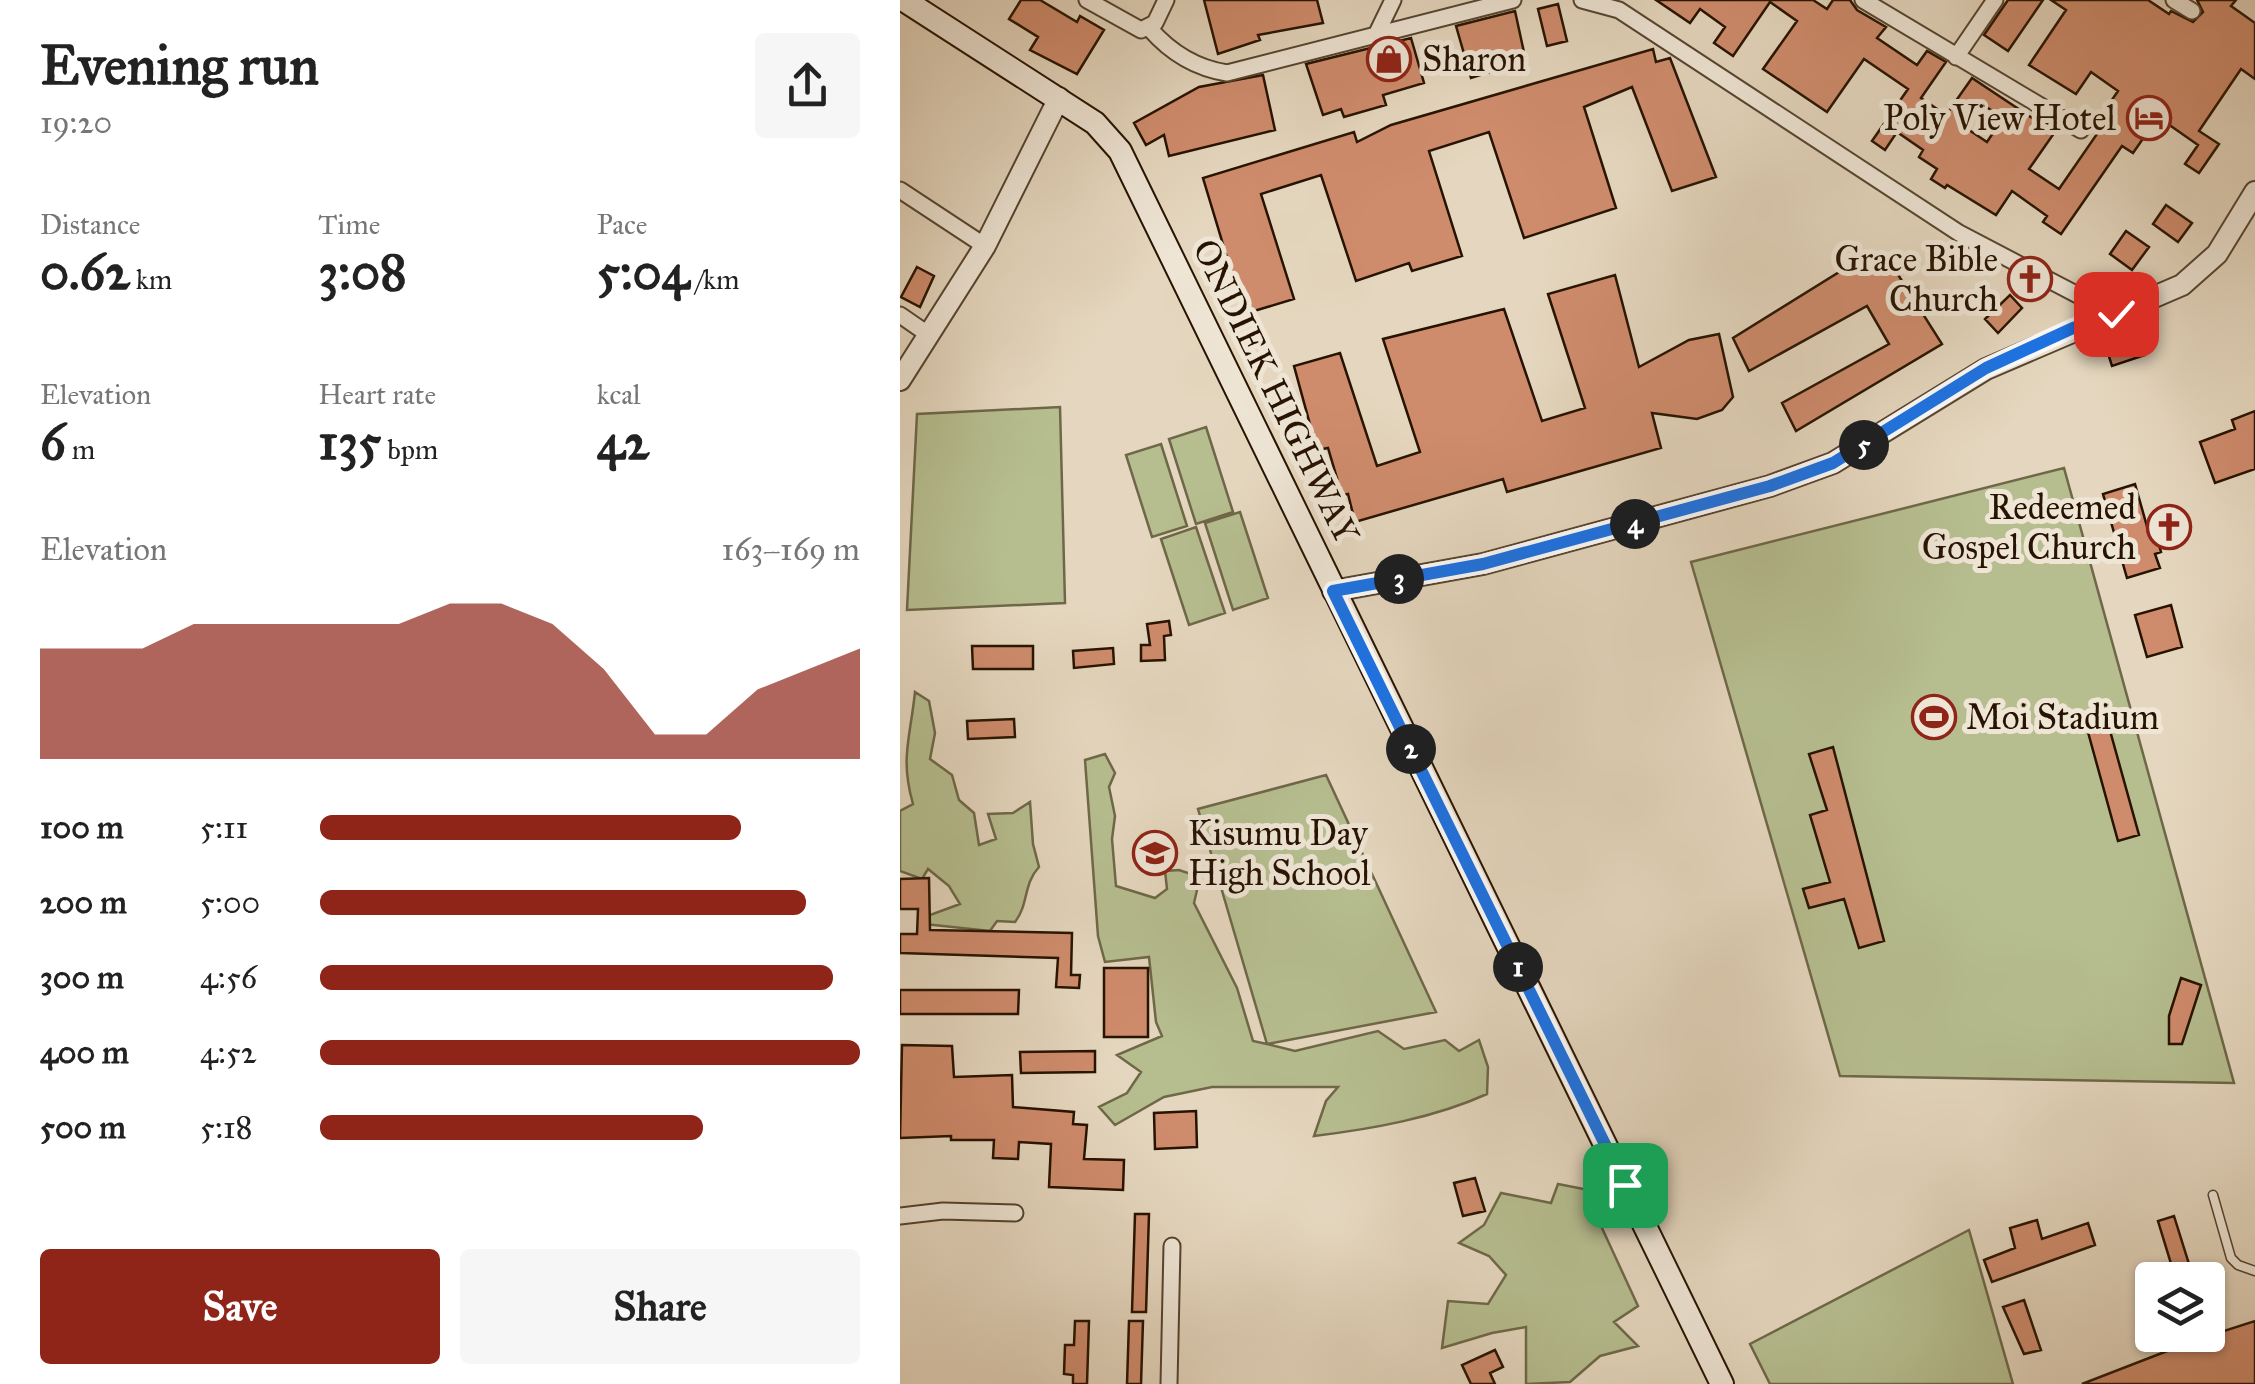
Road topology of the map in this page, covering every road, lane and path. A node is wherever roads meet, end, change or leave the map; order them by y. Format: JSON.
{"nodes":[{"id":1,"x":905,"y":0,"type":"edge"},
{"id":2,"x":1086,"y":0,"type":"edge"},
{"id":3,"x":1166,"y":0,"type":"edge"},
{"id":4,"x":1393,"y":0,"type":"edge"},
{"id":5,"x":1513,"y":0,"type":"edge"},
{"id":6,"x":1582,"y":0,"type":"edge"},
{"id":7,"x":1863,"y":0,"type":"edge"},
{"id":8,"x":1995,"y":0,"type":"edge"},
{"id":9,"x":2174,"y":0,"type":"edge"},
{"id":10,"x":1617,"y":5,"type":"edge"},
{"id":11,"x":2192,"y":12,"type":"dead end"},
{"id":12,"x":1150,"y":28,"type":"junction"},
{"id":13,"x":1376,"y":34,"type":"junction"},
{"id":14,"x":1956,"y":57,"type":"junction"},
{"id":15,"x":1059,"y":98,"type":"junction"},
{"id":16,"x":2081,"y":130,"type":"dead end"},
{"id":17,"x":900,"y":190,"type":"edge"},
{"id":18,"x":2255,"y":192,"type":"edge"},
{"id":19,"x":985,"y":246,"type":"junction"},
{"id":20,"x":2116,"y":314,"type":"junction"},
{"id":21,"x":900,"y":315,"type":"edge"},
{"id":22,"x":929,"y":335,"type":"junction"},
{"id":23,"x":900,"y":380,"type":"edge"},
{"id":24,"x":1333,"y":591,"type":"junction"},
{"id":25,"x":2214,"y":1196,"type":"dead end"},
{"id":26,"x":1015,"y":1212,"type":"dead end"},
{"id":27,"x":900,"y":1216,"type":"edge"},
{"id":28,"x":1172,"y":1246,"type":"dead end"},
{"id":29,"x":2255,"y":1271,"type":"edge"},
{"id":30,"x":1169,"y":1384,"type":"edge"},
{"id":31,"x":1722,"y":1384,"type":"edge"}],
"edges":[{"from":1,"to":15,"type":"main road","name":"ONDIEK HIGHWAY"},
{"from":2,"to":12,"type":"street"},
{"from":3,"to":12,"type":"street"},
{"from":4,"to":13,"type":"street"},
{"from":5,"to":13,"type":"street"},
{"from":6,"to":10,"type":"street"},
{"from":7,"to":14,"type":"street"},
{"from":8,"to":14,"type":"street"},
{"from":9,"to":11,"type":"street"},
{"from":10,"to":20,"type":"street"},
{"from":12,"to":13,"type":"street"},
{"from":14,"to":16,"type":"street"},
{"from":15,"to":19,"type":"street"},
{"from":15,"to":24,"type":"main road","name":"ONDIEK HIGHWAY"},
{"from":17,"to":19,"type":"street"},
{"from":18,"to":20,"type":"street"},
{"from":19,"to":22,"type":"street"},
{"from":20,"to":24,"type":"street"},
{"from":21,"to":22,"type":"street"},
{"from":22,"to":23,"type":"street"},
{"from":24,"to":31,"type":"main road","name":"ONDIEK HIGHWAY"},
{"from":25,"to":29,"type":"lane"},
{"from":26,"to":27,"type":"street"},
{"from":28,"to":30,"type":"street"}]}
